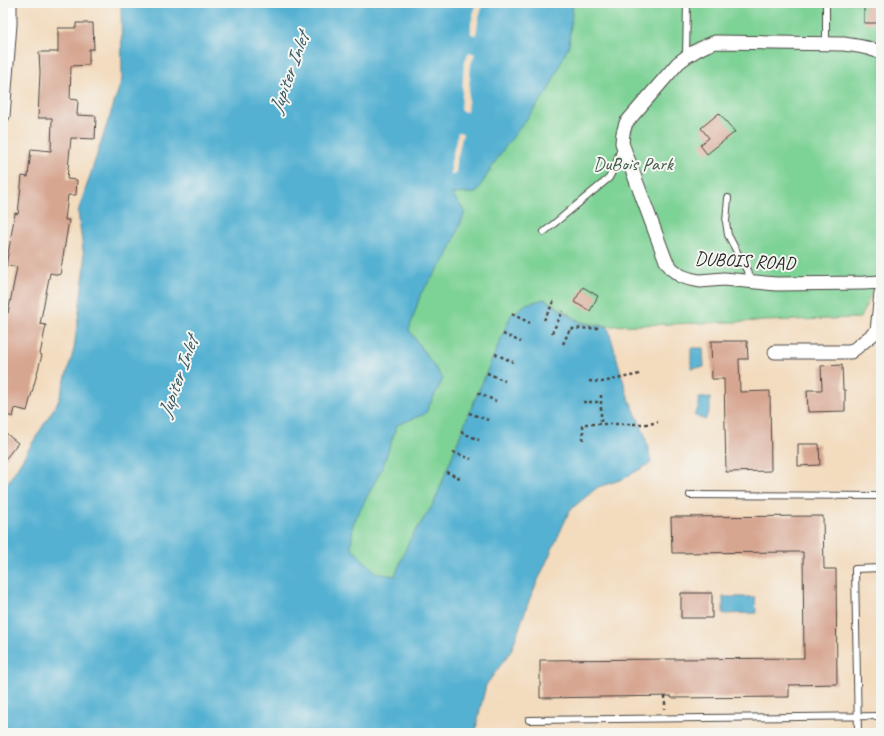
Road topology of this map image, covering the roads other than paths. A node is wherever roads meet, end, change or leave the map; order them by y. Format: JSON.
{"nodes":[{"id":1,"x":10,"y":3,"type":"edge"},
{"id":2,"x":687,"y":3,"type":"edge"},
{"id":3,"x":826,"y":3,"type":"edge"},
{"id":4,"x":826,"y":44,"type":"junction"},
{"id":5,"x":881,"y":53,"type":"edge"},
{"id":6,"x":686,"y":57,"type":"junction"},
{"id":7,"x":3,"y":116,"type":"edge"},
{"id":8,"x":622,"y":143,"type":"junction"},
{"id":9,"x":728,"y":198,"type":"dead end"},
{"id":10,"x":544,"y":232,"type":"dead end"},
{"id":11,"x":753,"y":282,"type":"junction"},
{"id":12,"x":881,"y":282,"type":"edge"},
{"id":13,"x":881,"y":293,"type":"edge"},
{"id":14,"x":775,"y":352,"type":"dead end"},
{"id":15,"x":690,"y":495,"type":"dead end"},
{"id":16,"x":881,"y":496,"type":"edge"},
{"id":17,"x":881,"y":568,"type":"edge"},
{"id":18,"x":858,"y":716,"type":"junction"},
{"id":19,"x":881,"y":716,"type":"edge"},
{"id":20,"x":529,"y":720,"type":"dead end"},
{"id":21,"x":858,"y":733,"type":"edge"}],
"edges":[{"from":1,"to":7,"type":"street"},
{"from":2,"to":6,"type":"lane"},
{"from":3,"to":4,"type":"lane"},
{"from":4,"to":5,"type":"street"},
{"from":4,"to":6,"type":"street"},
{"from":6,"to":8,"type":"street"},
{"from":8,"to":10,"type":"lane"},
{"from":8,"to":11,"type":"street","name":"DUBOIS ROAD"},
{"from":9,"to":11,"type":"lane"},
{"from":11,"to":12,"type":"street","name":"DUBOIS ROAD"},
{"from":13,"to":14,"type":"street"},
{"from":15,"to":16,"type":"lane"},
{"from":17,"to":18,"type":"lane"},
{"from":18,"to":19,"type":"lane"},
{"from":18,"to":20,"type":"lane"},
{"from":18,"to":21,"type":"lane"}]}
